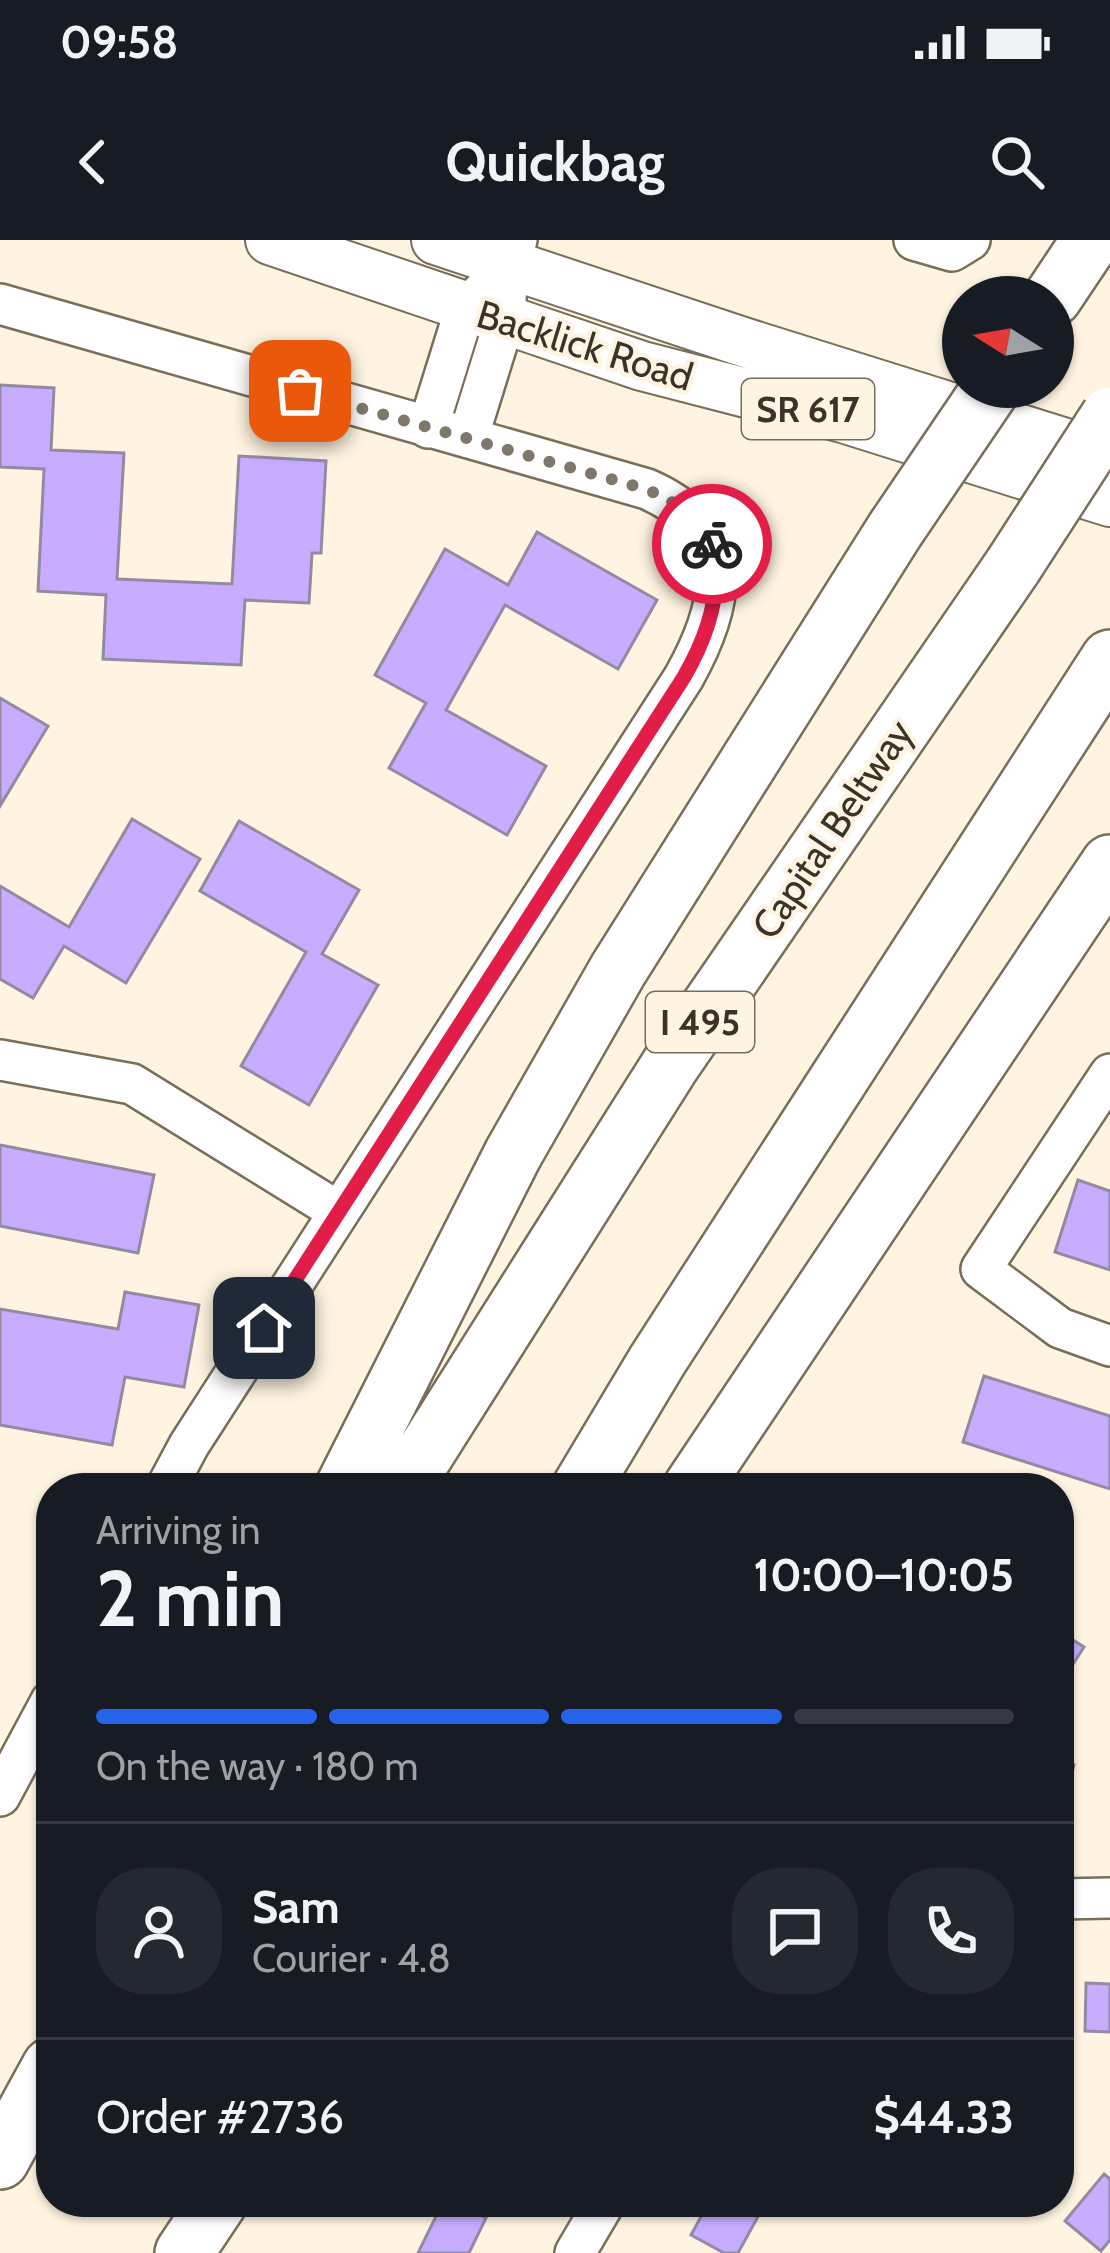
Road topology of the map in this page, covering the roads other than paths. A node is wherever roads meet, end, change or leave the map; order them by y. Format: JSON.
{"nodes":[{"id":1,"x":269,"y":240,"type":"edge"},
{"id":2,"x":436,"y":240,"type":"edge"},
{"id":3,"x":1090,"y":240,"type":"edge"},
{"id":4,"x":513,"y":252,"type":"edge"},
{"id":5,"x":1067,"y":276,"type":"edge"},
{"id":6,"x":0,"y":304,"type":"edge"},
{"id":7,"x":485,"y":315,"type":"junction"},
{"id":8,"x":978,"y":408,"type":"edge"},
{"id":9,"x":1110,"y":416,"type":"edge"},
{"id":10,"x":428,"y":428,"type":"junction"},
{"id":11,"x":468,"y":438,"type":"junction"},
{"id":12,"x":1110,"y":457,"type":"edge"},
{"id":13,"x":1110,"y":502,"type":"edge"},
{"id":14,"x":1110,"y":659,"type":"edge"},
{"id":15,"x":1110,"y":863,"type":"edge"},
{"id":16,"x":0,"y":1060,"type":"edge"},
{"id":17,"x":1110,"y":1074,"type":"edge"},
{"id":18,"x":338,"y":1212,"type":"junction"},
{"id":19,"x":1110,"y":1346,"type":"edge"},
{"id":20,"x":174,"y":1473,"type":"edge"},
{"id":21,"x":352,"y":1473,"type":"edge"},
{"id":22,"x":412,"y":1473,"type":"edge"},
{"id":23,"x":590,"y":1473,"type":"edge"},
{"id":24,"x":702,"y":1473,"type":"edge"},
{"id":25,"x":36,"y":1729,"type":"edge"},
{"id":26,"x":0,"y":1796,"type":"edge"},
{"id":27,"x":1110,"y":1898,"type":"edge"},
{"id":28,"x":1074,"y":1899,"type":"edge"},
{"id":29,"x":36,"y":2094,"type":"edge"},
{"id":30,"x":0,"y":2160,"type":"edge"},
{"id":31,"x":172,"y":2217,"type":"edge"},
{"id":32,"x":208,"y":2217,"type":"edge"},
{"id":33,"x":596,"y":2217,"type":"edge"},
{"id":34,"x":153,"y":2253,"type":"edge"},
{"id":35,"x":184,"y":2253,"type":"edge"},
{"id":36,"x":575,"y":2253,"type":"edge"}],
"edges":[{"from":1,"to":7,"type":"main road","name":"Backlick Road","number":"SR 617"},
{"from":2,"to":4,"type":"main road","name":"Backlick Road","number":"SR 617"},
{"from":3,"to":5,"type":"highway"},
{"from":4,"to":7,"type":"street"},
{"from":4,"to":12,"type":"main road","name":"Backlick Road","number":"SR 617"},
{"from":6,"to":10,"type":"street"},
{"from":7,"to":10,"type":"street"},
{"from":7,"to":11,"type":"street"},
{"from":7,"to":13,"type":"main road","name":"Backlick Road","number":"SR 617"},
{"from":8,"to":21,"type":"highway","bridge":true},
{"from":9,"to":22,"type":"highway","name":"Capital Beltway","number":"I 495","bridge":true},
{"from":10,"to":11,"type":"street"},
{"from":11,"to":18,"type":"street"},
{"from":14,"to":23,"type":"highway"},
{"from":15,"to":24,"type":"highway"},
{"from":16,"to":18,"type":"street"},
{"from":17,"to":19,"type":"street"},
{"from":18,"to":20,"type":"street"},
{"from":25,"to":26,"type":"street"},
{"from":27,"to":28,"type":"street"},
{"from":29,"to":30,"type":"highway"},
{"from":31,"to":34,"type":"highway"},
{"from":32,"to":35,"type":"highway"},
{"from":33,"to":36,"type":"street"}]}
